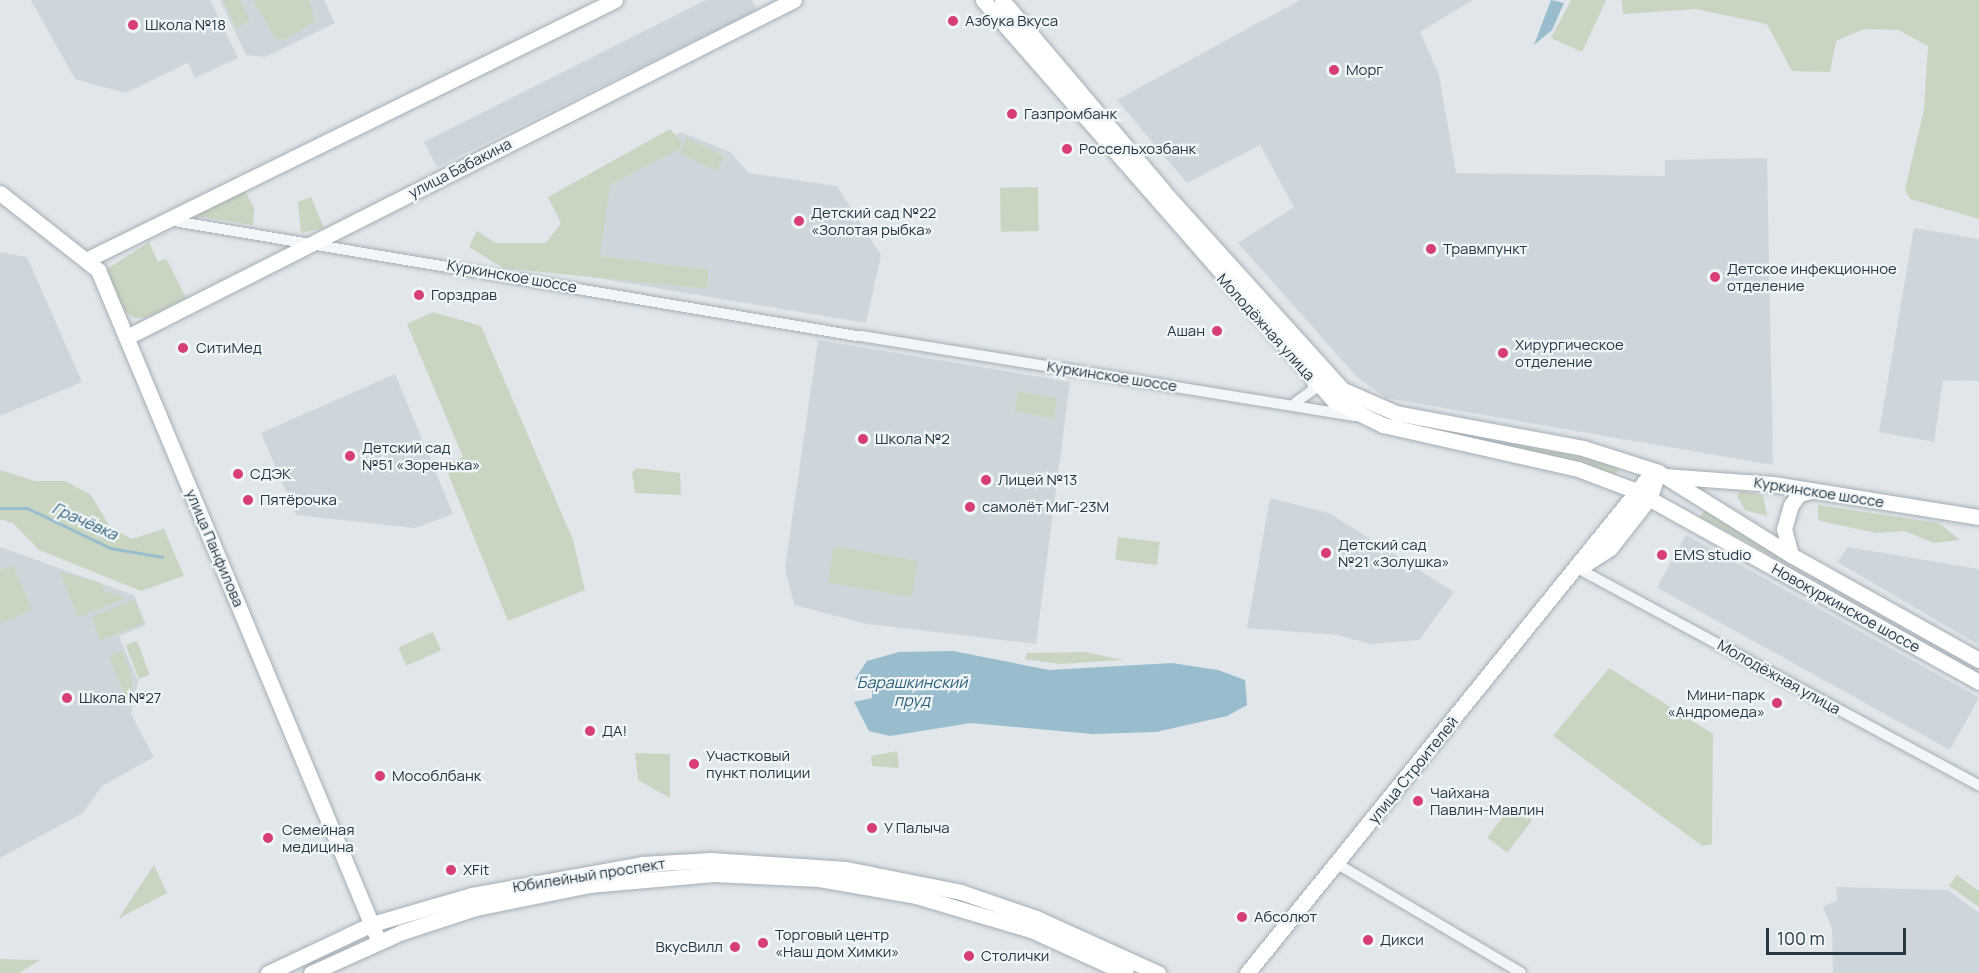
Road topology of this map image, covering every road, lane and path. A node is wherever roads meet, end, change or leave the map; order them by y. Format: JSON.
{"nodes":[{"id":1,"x":615,"y":0,"type":"edge"},
{"id":2,"x":794,"y":0,"type":"edge"},
{"id":3,"x":983,"y":0,"type":"edge"},
{"id":4,"x":1002,"y":0,"type":"edge"},
{"id":5,"x":0,"y":193,"type":"edge"},
{"id":6,"x":358,"y":219,"type":"junction"},
{"id":7,"x":168,"y":220,"type":"junction"},
{"id":8,"x":314,"y":242,"type":"junction"},
{"id":9,"x":347,"y":247,"type":"junction"},
{"id":10,"x":88,"y":259,"type":"junction"},
{"id":11,"x":128,"y":337,"type":"junction"},
{"id":12,"x":1312,"y":379,"type":"junction"},
{"id":13,"x":1292,"y":404,"type":"junction"},
{"id":14,"x":1364,"y":418,"type":"junction"},
{"id":15,"x":1658,"y":472,"type":"junction"},
{"id":16,"x":1634,"y":490,"type":"junction"},
{"id":17,"x":1814,"y":491,"type":"junction"},
{"id":18,"x":1650,"y":497,"type":"junction"},
{"id":19,"x":1979,"y":517,"type":"edge"},
{"id":20,"x":1791,"y":555,"type":"junction"},
{"id":21,"x":1579,"y":569,"type":"junction"},
{"id":22,"x":1863,"y":595,"type":"junction"},
{"id":23,"x":1854,"y":612,"type":"junction"},
{"id":24,"x":1979,"y":660,"type":"edge"},
{"id":25,"x":1979,"y":682,"type":"edge"},
{"id":26,"x":1979,"y":785,"type":"edge"},
{"id":27,"x":1336,"y":863,"type":"junction"},
{"id":28,"x":372,"y":924,"type":"junction"},
{"id":29,"x":379,"y":942,"type":"junction"},
{"id":30,"x":268,"y":973,"type":"edge"},
{"id":31,"x":311,"y":973,"type":"edge"},
{"id":32,"x":1126,"y":973,"type":"edge"},
{"id":33,"x":1158,"y":973,"type":"edge"},
{"id":34,"x":1247,"y":973,"type":"edge"},
{"id":35,"x":1521,"y":973,"type":"edge"}],
"edges":[{"from":1,"to":7,"type":"main road"},
{"from":2,"to":6,"type":"main road","name":"улица Бабакина"},
{"from":3,"to":12,"type":"main road","name":"Молодёжная улица"},
{"from":4,"to":15,"type":"main road","name":"Молодёжная улица"},
{"from":5,"to":10,"type":"main road","name":"улица Панфилова"},
{"from":6,"to":8,"type":"main road","name":"улица Бабакина"},
{"from":6,"to":9,"type":"street"},
{"from":7,"to":8,"type":"street","name":"Куркинское шоссе"},
{"from":7,"to":10,"type":"main road"},
{"from":8,"to":9,"type":"street","name":"Куркинское шоссе"},
{"from":8,"to":11,"type":"main road","name":"улица Бабакина"},
{"from":9,"to":13,"type":"street","name":"Куркинское шоссе"},
{"from":10,"to":11,"type":"main road","name":"улица Панфилова"},
{"from":11,"to":28,"type":"main road","name":"улица Панфилова"},
{"from":12,"to":13,"type":"street"},
{"from":12,"to":14,"type":"main road","name":"Молодёжная улица"},
{"from":13,"to":14,"type":"street","name":"Куркинское шоссе"},
{"from":14,"to":16,"type":"main road","name":"Молодёжная улица"},
{"from":15,"to":16,"type":"main road","name":"улица Строителей"},
{"from":15,"to":17,"type":"main road","name":"Куркинское шоссе"},
{"from":15,"to":18,"type":"main road","name":"улица Строителей"},
{"from":15,"to":20,"type":"main road","name":"Новокуркинское шоссе"},
{"from":16,"to":18,"type":"main road","name":"Молодёжная улица"},
{"from":16,"to":21,"type":"main road","name":"улица Строителей"},
{"from":17,"to":19,"type":"main road","name":"Куркинское шоссе"},
{"from":17,"to":20,"type":"main road"},
{"from":18,"to":21,"type":"main road","name":"улица Строителей"},
{"from":18,"to":23,"type":"main road","name":"Новокуркинское шоссе"},
{"from":20,"to":22,"type":"main road","name":"Новокуркинское шоссе"},
{"from":21,"to":26,"type":"street","name":"Молодёжная улица"},
{"from":21,"to":27,"type":"main road","name":"улица Строителей"},
{"from":22,"to":23,"type":"main road"},
{"from":22,"to":24,"type":"main road","name":"Новокуркинское шоссе"},
{"from":23,"to":25,"type":"main road","name":"Новокуркинское шоссе"},
{"from":27,"to":34,"type":"main road","name":"улица Строителей"},
{"from":27,"to":35,"type":"street"},
{"from":28,"to":29,"type":"main road","name":"улица Панфилова"},
{"from":28,"to":30,"type":"main road","name":"Юбилейный проспект"},
{"from":28,"to":33,"type":"main road","name":"Юбилейный проспект"},
{"from":29,"to":31,"type":"main road","name":"Юбилейный проспект"},
{"from":29,"to":32,"type":"main road","name":"Юбилейный проспект"}]}
